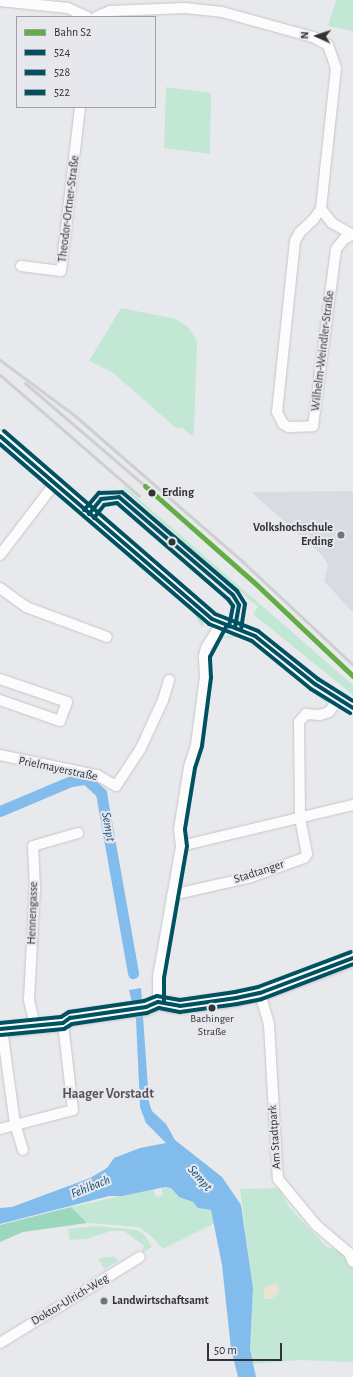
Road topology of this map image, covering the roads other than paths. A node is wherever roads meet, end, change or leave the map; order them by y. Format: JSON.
{"nodes":[{"id":1,"x":0,"y":1,"type":"edge"},
{"id":2,"x":85,"y":16,"type":"edge"},
{"id":3,"x":98,"y":16,"type":"edge"},
{"id":4,"x":80,"y":108,"type":"edge"},
{"id":5,"x":320,"y":209,"type":"junction"},
{"id":6,"x":352,"y":235,"type":"edge"},
{"id":7,"x":21,"y":266,"type":"dead end"},
{"id":8,"x":0,"y":436,"type":"edge"},
{"id":9,"x":54,"y":483,"type":"junction"},
{"id":10,"x":0,"y":555,"type":"edge"},
{"id":11,"x":0,"y":588,"type":"edge"},
{"id":12,"x":221,"y":624,"type":"junction"},
{"id":13,"x":106,"y":637,"type":"dead end"},
{"id":14,"x":0,"y":679,"type":"edge"},
{"id":15,"x":169,"y":680,"type":"dead end"},
{"id":16,"x":339,"y":698,"type":"junction"},
{"id":17,"x":0,"y":700,"type":"edge"},
{"id":18,"x":353,"y":708,"type":"edge"},
{"id":19,"x":0,"y":755,"type":"edge"},
{"id":20,"x":353,"y":805,"type":"edge"},
{"id":21,"x":300,"y":817,"type":"junction"},
{"id":22,"x":78,"y":833,"type":"dead end"},
{"id":23,"x":181,"y":846,"type":"junction"},
{"id":24,"x":172,"y":895,"type":"junction"},
{"id":25,"x":353,"y":958,"type":"edge"},
{"id":26,"x":260,"y":993,"type":"junction"},
{"id":27,"x":152,"y":1004,"type":"junction"},
{"id":28,"x":63,"y":1023,"type":"junction"},
{"id":29,"x":35,"y":1026,"type":"junction"},
{"id":30,"x":1,"y":1029,"type":"edge"},
{"id":31,"x":14,"y":1124,"type":"junction"},
{"id":32,"x":0,"y":1129,"type":"edge"},
{"id":33,"x":23,"y":1150,"type":"dead end"},
{"id":34,"x":352,"y":1255,"type":"edge"},
{"id":35,"x":140,"y":1257,"type":"dead end"},
{"id":36,"x":0,"y":1343,"type":"edge"}],
"edges":[{"from":1,"to":2,"type":"street"},
{"from":3,"to":5,"type":"street"},
{"from":4,"to":7,"type":"street","name":"Theodor-Ortner-Straße"},
{"from":5,"to":6,"type":"street","name":"Wilhelm-Weindler-Straße"},
{"from":5,"to":6,"type":"street","name":"Wilhelm-Weindler-Straße"},
{"from":8,"to":9,"type":"street"},
{"from":9,"to":10,"type":"street"},
{"from":9,"to":12,"type":"street"},
{"from":11,"to":13,"type":"street"},
{"from":12,"to":16,"type":"street"},
{"from":12,"to":23,"type":"street"},
{"from":14,"to":17,"type":"street"},
{"from":15,"to":19,"type":"street","name":"Prielmayerstraße"},
{"from":16,"to":18,"type":"street"},
{"from":16,"to":21,"type":"street","name":"Stadtanger"},
{"from":20,"to":21,"type":"street"},
{"from":21,"to":23,"type":"street"},
{"from":21,"to":24,"type":"street","name":"Stadtanger"},
{"from":22,"to":29,"type":"street","name":"Hennengasse"},
{"from":23,"to":24,"type":"street"},
{"from":24,"to":27,"type":"street"},
{"from":25,"to":26,"type":"street"},
{"from":26,"to":27,"type":"street"},
{"from":26,"to":34,"type":"street","name":"Am Stadtpark"},
{"from":27,"to":28,"type":"street"},
{"from":28,"to":29,"type":"street"},
{"from":28,"to":31,"type":"street"},
{"from":29,"to":30,"type":"street"},
{"from":30,"to":31,"type":"street"},
{"from":31,"to":32,"type":"street"},
{"from":31,"to":33,"type":"street"},
{"from":35,"to":36,"type":"street","name":"Doktor-Ulrich-Weg"}]}
